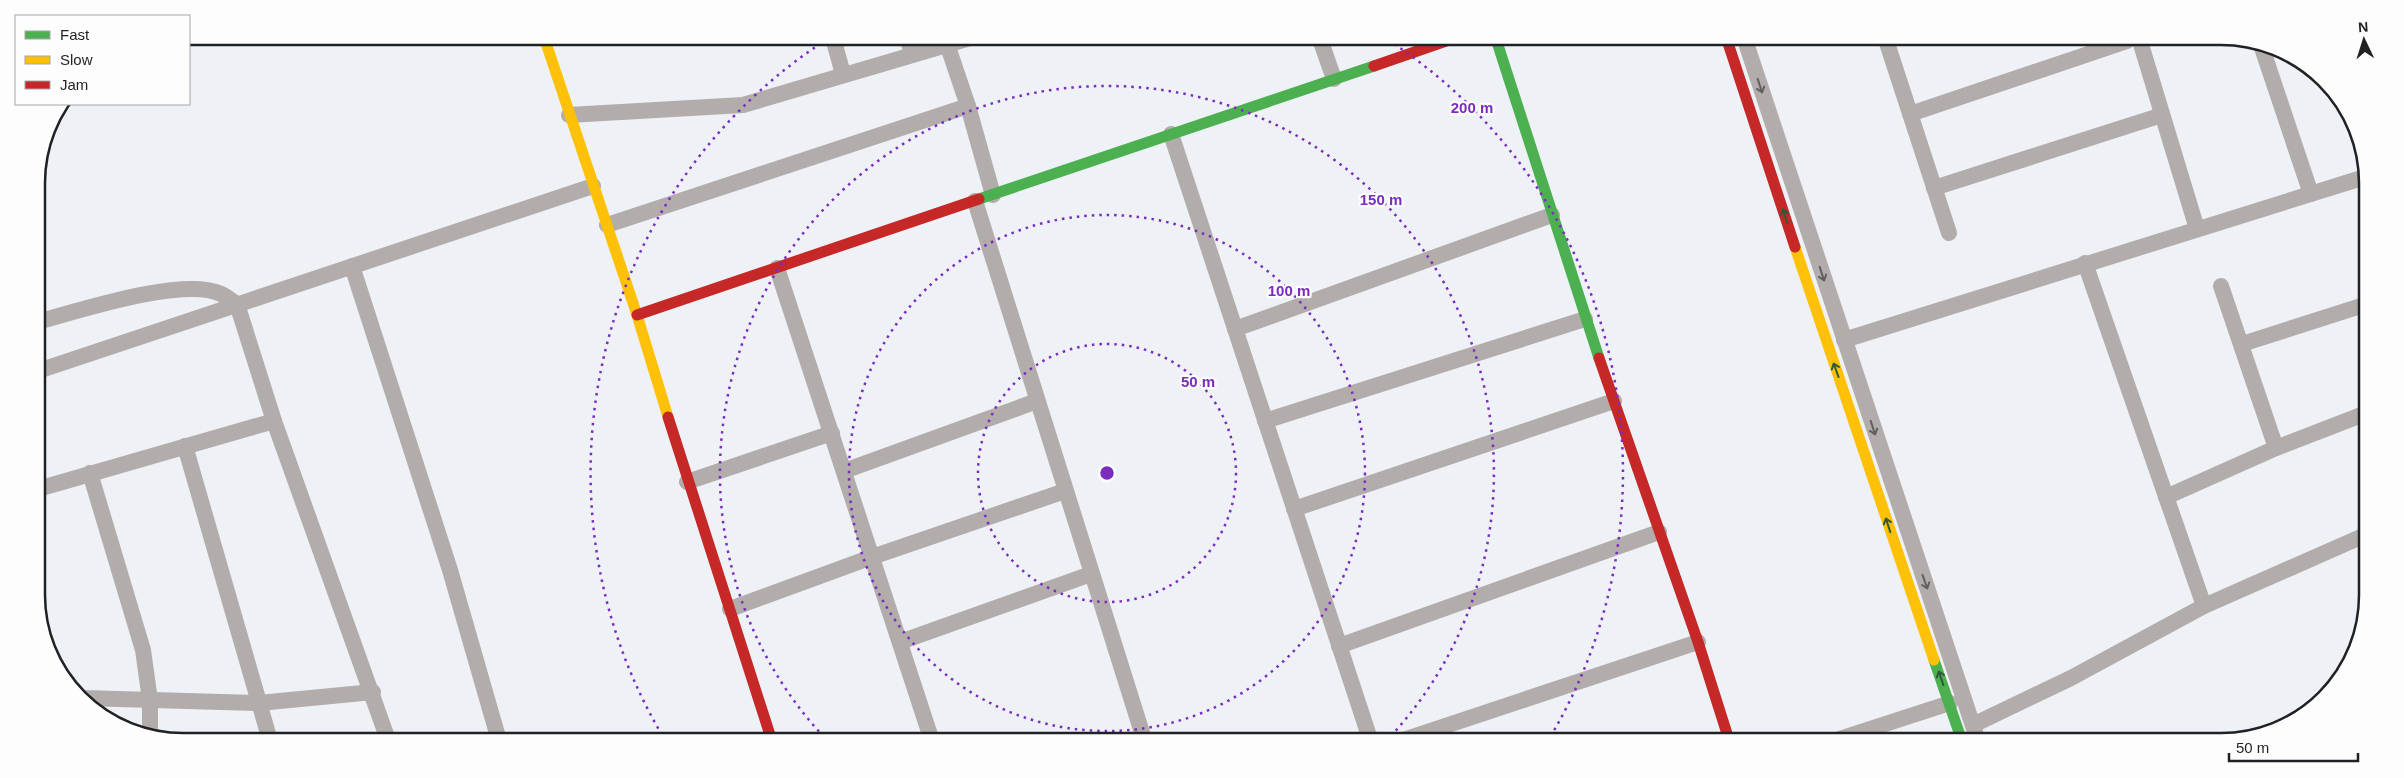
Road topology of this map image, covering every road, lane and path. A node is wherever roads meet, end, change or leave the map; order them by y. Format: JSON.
{"nodes":[{"id":1,"x":547,"y":45,"type":"edge"},
{"id":2,"x":835,"y":45,"type":"edge"},
{"id":3,"x":947,"y":45,"type":"edge"},
{"id":4,"x":1322,"y":45,"type":"edge"},
{"id":5,"x":1434,"y":45,"type":"edge"},
{"id":6,"x":1498,"y":45,"type":"edge"},
{"id":7,"x":1729,"y":45,"type":"edge"},
{"id":8,"x":1747,"y":45,"type":"edge"},
{"id":9,"x":1888,"y":45,"type":"edge"},
{"id":10,"x":2115,"y":45,"type":"edge"},
{"id":11,"x":2141,"y":45,"type":"edge"},
{"id":12,"x":910,"y":46,"type":"edge"},
{"id":13,"x":2263,"y":52,"type":"edge"},
{"id":14,"x":843,"y":74,"type":"junction"},
{"id":15,"x":1334,"y":79,"type":"junction"},
{"id":16,"x":968,"y":106,"type":"junction"},
{"id":17,"x":1910,"y":114,"type":"junction"},
{"id":18,"x":569,"y":115,"type":"junction"},
{"id":19,"x":2162,"y":115,"type":"junction"},
{"id":20,"x":1172,"y":134,"type":"junction"},
{"id":21,"x":2359,"y":179,"type":"edge"},
{"id":22,"x":593,"y":186,"type":"junction"},
{"id":23,"x":1934,"y":188,"type":"junction"},
{"id":24,"x":2311,"y":194,"type":"junction"},
{"id":25,"x":993,"y":195,"type":"junction"},
{"id":26,"x":974,"y":201,"type":"junction"},
{"id":27,"x":1552,"y":215,"type":"junction"},
{"id":28,"x":607,"y":225,"type":"junction"},
{"id":29,"x":2197,"y":229,"type":"junction"},
{"id":30,"x":1949,"y":233,"type":"dead end"},
{"id":31,"x":2085,"y":263,"type":"junction"},
{"id":32,"x":352,"y":266,"type":"junction"},
{"id":33,"x":777,"y":268,"type":"junction"},
{"id":34,"x":2221,"y":286,"type":"dead end"},
{"id":35,"x":237,"y":304,"type":"junction"},
{"id":36,"x":2359,"y":307,"type":"edge"},
{"id":37,"x":637,"y":315,"type":"junction"},
{"id":38,"x":1585,"y":319,"type":"junction"},
{"id":39,"x":45,"y":320,"type":"edge"},
{"id":40,"x":1235,"y":329,"type":"junction"},
{"id":41,"x":1844,"y":340,"type":"junction"},
{"id":42,"x":2242,"y":344,"type":"junction"},
{"id":43,"x":45,"y":369,"type":"edge"},
{"id":44,"x":1037,"y":401,"type":"junction"},
{"id":45,"x":1614,"y":401,"type":"junction"},
{"id":46,"x":2359,"y":416,"type":"edge"},
{"id":47,"x":274,"y":420,"type":"junction"},
{"id":48,"x":1266,"y":420,"type":"junction"},
{"id":49,"x":832,"y":433,"type":"junction"},
{"id":50,"x":185,"y":446,"type":"junction"},
{"id":51,"x":2276,"y":448,"type":"junction"},
{"id":52,"x":844,"y":471,"type":"junction"},
{"id":53,"x":90,"y":473,"type":"junction"},
{"id":54,"x":687,"y":482,"type":"junction"},
{"id":55,"x":45,"y":487,"type":"edge"},
{"id":56,"x":1066,"y":491,"type":"junction"},
{"id":57,"x":2166,"y":497,"type":"junction"},
{"id":58,"x":1294,"y":509,"type":"junction"},
{"id":59,"x":1659,"y":532,"type":"junction"},
{"id":60,"x":2359,"y":538,"type":"edge"},
{"id":61,"x":872,"y":557,"type":"junction"},
{"id":62,"x":1091,"y":574,"type":"junction"},
{"id":63,"x":2204,"y":606,"type":"junction"},
{"id":64,"x":730,"y":609,"type":"junction"},
{"id":65,"x":900,"y":642,"type":"junction"},
{"id":66,"x":1698,"y":642,"type":"junction"},
{"id":67,"x":1339,"y":646,"type":"junction"},
{"id":68,"x":373,"y":692,"type":"junction"},
{"id":69,"x":91,"y":698,"type":"edge"},
{"id":70,"x":150,"y":700,"type":"junction"},
{"id":71,"x":259,"y":703,"type":"junction"},
{"id":72,"x":1950,"y":703,"type":"junction"},
{"id":73,"x":1972,"y":725,"type":"junction"},
{"id":74,"x":150,"y":729,"type":"edge"},
{"id":75,"x":268,"y":733,"type":"edge"},
{"id":76,"x":386,"y":733,"type":"edge"},
{"id":77,"x":497,"y":733,"type":"edge"},
{"id":78,"x":768,"y":733,"type":"edge"},
{"id":79,"x":929,"y":733,"type":"edge"},
{"id":80,"x":1142,"y":733,"type":"edge"},
{"id":81,"x":1368,"y":733,"type":"edge"},
{"id":82,"x":1424,"y":733,"type":"edge"},
{"id":83,"x":1726,"y":733,"type":"edge"},
{"id":84,"x":1855,"y":733,"type":"edge"},
{"id":85,"x":1959,"y":733,"type":"edge"},
{"id":86,"x":1975,"y":733,"type":"edge"}],
"edges":[{"from":1,"to":18,"type":"street"},
{"from":2,"to":14,"type":"street"},
{"from":3,"to":16,"type":"street"},
{"from":4,"to":15,"type":"street"},
{"from":5,"to":15,"type":"street"},
{"from":6,"to":27,"type":"street"},
{"from":72,"to":7,"type":"street","one_way":true},
{"from":8,"to":41,"type":"street","one_way":true},
{"from":9,"to":17,"type":"street"},
{"from":10,"to":17,"type":"street"},
{"from":11,"to":19,"type":"street"},
{"from":12,"to":14,"type":"street"},
{"from":13,"to":24,"type":"street"},
{"from":14,"to":18,"type":"street"},
{"from":15,"to":20,"type":"street"},
{"from":16,"to":25,"type":"street"},
{"from":16,"to":28,"type":"street"},
{"from":17,"to":23,"type":"street"},
{"from":18,"to":22,"type":"street"},
{"from":19,"to":23,"type":"street"},
{"from":19,"to":29,"type":"street"},
{"from":20,"to":25,"type":"street"},
{"from":20,"to":40,"type":"street"},
{"from":21,"to":24,"type":"street"},
{"from":22,"to":28,"type":"street"},
{"from":22,"to":32,"type":"street"},
{"from":23,"to":30,"type":"street"},
{"from":24,"to":29,"type":"street"},
{"from":25,"to":26,"type":"street"},
{"from":26,"to":33,"type":"street"},
{"from":26,"to":44,"type":"street"},
{"from":27,"to":38,"type":"street"},
{"from":27,"to":40,"type":"street"},
{"from":28,"to":37,"type":"street"},
{"from":29,"to":31,"type":"street"},
{"from":31,"to":41,"type":"street"},
{"from":31,"to":57,"type":"street"},
{"from":32,"to":35,"type":"street"},
{"from":32,"to":77,"type":"street"},
{"from":33,"to":37,"type":"street"},
{"from":33,"to":49,"type":"street"},
{"from":34,"to":42,"type":"street"},
{"from":35,"to":39,"type":"street"},
{"from":35,"to":43,"type":"street"},
{"from":35,"to":47,"type":"street"},
{"from":36,"to":42,"type":"street"},
{"from":37,"to":54,"type":"street"},
{"from":38,"to":45,"type":"street"},
{"from":38,"to":48,"type":"street"},
{"from":40,"to":48,"type":"street"},
{"from":41,"to":73,"type":"street","one_way":true},
{"from":42,"to":51,"type":"street"},
{"from":44,"to":52,"type":"street"},
{"from":44,"to":56,"type":"street"},
{"from":45,"to":58,"type":"street"},
{"from":45,"to":59,"type":"street"},
{"from":46,"to":51,"type":"street"},
{"from":47,"to":50,"type":"street"},
{"from":47,"to":68,"type":"street"},
{"from":48,"to":58,"type":"street"},
{"from":49,"to":52,"type":"street"},
{"from":49,"to":54,"type":"street"},
{"from":50,"to":53,"type":"street"},
{"from":50,"to":71,"type":"street"},
{"from":51,"to":57,"type":"street"},
{"from":52,"to":61,"type":"street"},
{"from":53,"to":55,"type":"street"},
{"from":53,"to":70,"type":"street"},
{"from":54,"to":64,"type":"street"},
{"from":56,"to":61,"type":"street"},
{"from":56,"to":62,"type":"street"},
{"from":57,"to":63,"type":"street"},
{"from":58,"to":67,"type":"street"},
{"from":59,"to":66,"type":"street"},
{"from":59,"to":67,"type":"street"},
{"from":60,"to":63,"type":"street"},
{"from":61,"to":64,"type":"street"},
{"from":61,"to":65,"type":"street"},
{"from":62,"to":65,"type":"street"},
{"from":62,"to":80,"type":"street"},
{"from":63,"to":73,"type":"street"},
{"from":64,"to":78,"type":"street"},
{"from":65,"to":79,"type":"street"},
{"from":66,"to":82,"type":"street"},
{"from":66,"to":83,"type":"street"},
{"from":67,"to":81,"type":"street"},
{"from":68,"to":71,"type":"street"},
{"from":68,"to":76,"type":"street"},
{"from":69,"to":70,"type":"street"},
{"from":70,"to":71,"type":"street"},
{"from":70,"to":74,"type":"street"},
{"from":71,"to":75,"type":"street"},
{"from":72,"to":84,"type":"street"},
{"from":72,"to":85,"type":"street"},
{"from":73,"to":86,"type":"street"}]}
